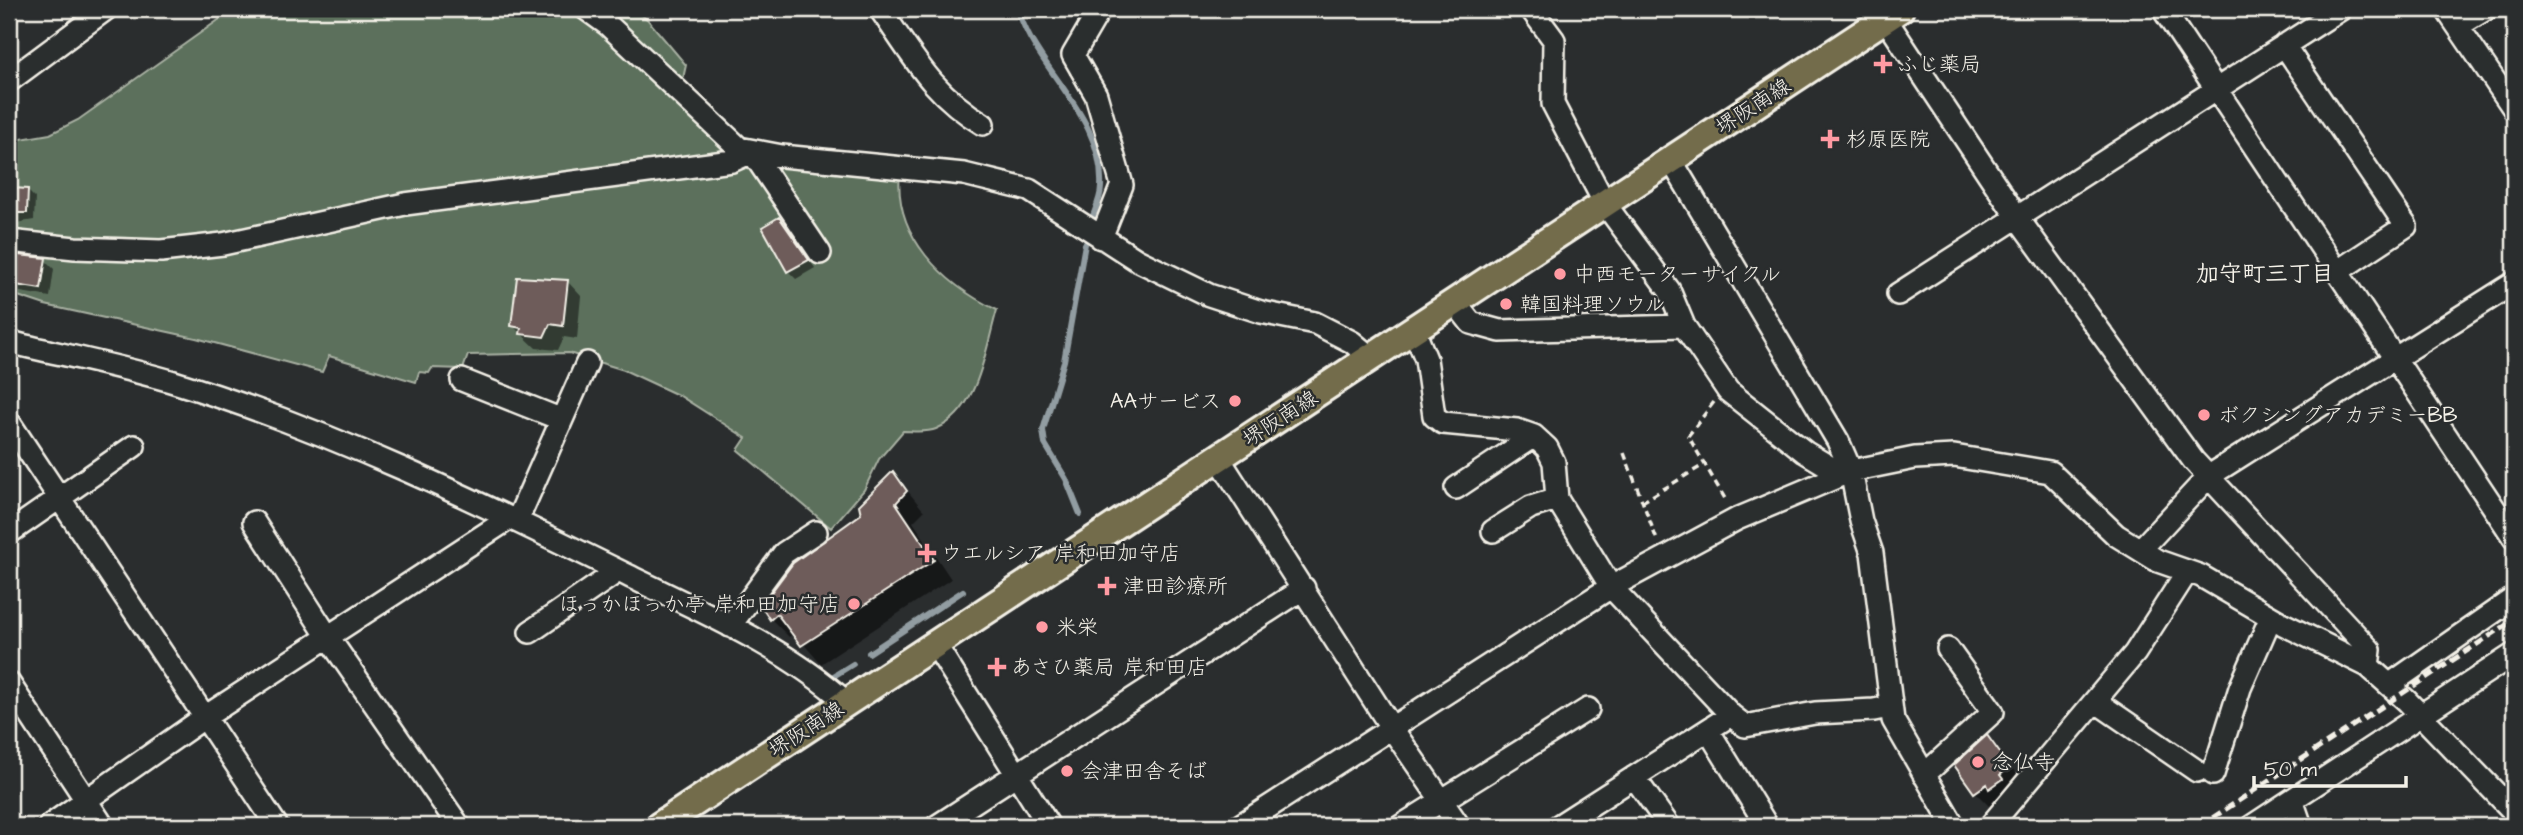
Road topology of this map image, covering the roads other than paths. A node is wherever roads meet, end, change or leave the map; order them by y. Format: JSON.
{"nodes":[{"id":1,"x":106,"y":9,"type":"edge"},
{"id":2,"x":586,"y":9,"type":"edge"},
{"id":3,"x":880,"y":9,"type":"edge"},
{"id":4,"x":1101,"y":9,"type":"edge"},
{"id":5,"x":1531,"y":9,"type":"edge"},
{"id":6,"x":2163,"y":9,"type":"edge"},
{"id":7,"x":2341,"y":9,"type":"edge"},
{"id":8,"x":2486,"y":9,"type":"edge"},
{"id":9,"x":1888,"y":12,"type":"edge"},
{"id":10,"x":2452,"y":17,"type":"edge"},
{"id":11,"x":2284,"y":45,"type":"junction"},
{"id":12,"x":9,"y":80,"type":"edge"},
{"id":13,"x":2216,"y":88,"type":"junction"},
{"id":14,"x":2514,"y":109,"type":"edge"},
{"id":15,"x":983,"y":124,"type":"dead end"},
{"id":16,"x":752,"y":152,"type":"junction"},
{"id":17,"x":1671,"y":160,"type":"junction"},
{"id":18,"x":1605,"y":204,"type":"junction"},
{"id":19,"x":2017,"y":217,"type":"junction"},
{"id":20,"x":1101,"y":238,"type":"junction"},
{"id":21,"x":9,"y":241,"type":"edge"},
{"id":22,"x":820,"y":253,"type":"dead end"},
{"id":23,"x":2338,"y":271,"type":"junction"},
{"id":24,"x":2514,"y":283,"type":"edge"},
{"id":25,"x":1898,"y":294,"type":"dead end"},
{"id":26,"x":1456,"y":304,"type":"junction"},
{"id":27,"x":1684,"y":326,"type":"junction"},
{"id":28,"x":1414,"y":330,"type":"junction"},
{"id":29,"x":9,"y":342,"type":"edge"},
{"id":30,"x":1371,"y":358,"type":"junction"},
{"id":31,"x":2393,"y":360,"type":"junction"},
{"id":32,"x":587,"y":363,"type":"dead end"},
{"id":33,"x":462,"y":380,"type":"dead end"},
{"id":34,"x":560,"y":419,"type":"junction"},
{"id":35,"x":9,"y":422,"type":"edge"},
{"id":36,"x":1534,"y":436,"type":"junction"},
{"id":37,"x":134,"y":446,"type":"dead end"},
{"id":38,"x":1218,"y":457,"type":"junction"},
{"id":39,"x":1847,"y":473,"type":"junction"},
{"id":40,"x":2209,"y":476,"type":"junction"},
{"id":41,"x":1455,"y":488,"type":"dead end"},
{"id":42,"x":60,"y":499,"type":"junction"},
{"id":43,"x":1557,"y":499,"type":"junction"},
{"id":44,"x":514,"y":519,"type":"junction"},
{"id":45,"x":254,"y":522,"type":"dead end"},
{"id":46,"x":1505,"y":530,"type":"dead end"},
{"id":47,"x":9,"y":533,"type":"edge"},
{"id":48,"x":816,"y":533,"type":"dead end"},
{"id":49,"x":2514,"y":538,"type":"edge"},
{"id":50,"x":2141,"y":549,"type":"junction"},
{"id":51,"x":618,"y":571,"type":"junction"},
{"id":52,"x":2187,"y":572,"type":"junction"},
{"id":53,"x":1611,"y":587,"type":"junction"},
{"id":54,"x":1304,"y":588,"type":"junction"},
{"id":55,"x":2514,"y":598,"type":"edge"},
{"id":56,"x":2271,"y":617,"type":"junction"},
{"id":57,"x":730,"y":626,"type":"junction"},
{"id":58,"x":542,"y":631,"type":"dead end"},
{"id":59,"x":328,"y":637,"type":"junction"},
{"id":60,"x":935,"y":644,"type":"junction"},
{"id":61,"x":1948,"y":649,"type":"dead end"},
{"id":62,"x":2514,"y":654,"type":"edge"},
{"id":63,"x":2368,"y":666,"type":"junction"},
{"id":64,"x":9,"y":683,"type":"edge"},
{"id":65,"x":2389,"y":685,"type":"junction"},
{"id":66,"x":2095,"y":701,"type":"junction"},
{"id":67,"x":847,"y":703,"type":"junction"},
{"id":68,"x":1889,"y":706,"type":"junction"},
{"id":69,"x":1588,"y":709,"type":"dead end"},
{"id":70,"x":1731,"y":715,"type":"junction"},
{"id":71,"x":2421,"y":716,"type":"junction"},
{"id":72,"x":205,"y":718,"type":"junction"},
{"id":73,"x":1391,"y":727,"type":"junction"},
{"id":74,"x":1708,"y":730,"type":"junction"},
{"id":75,"x":1015,"y":774,"type":"junction"},
{"id":76,"x":1924,"y":775,"type":"junction"},
{"id":77,"x":1634,"y":777,"type":"junction"},
{"id":78,"x":1441,"y":800,"type":"junction"},
{"id":79,"x":2292,"y":800,"type":"junction"},
{"id":80,"x":87,"y":801,"type":"junction"},
{"id":81,"x":2514,"y":812,"type":"edge"},
{"id":82,"x":49,"y":826,"type":"edge"},
{"id":83,"x":103,"y":826,"type":"edge"},
{"id":84,"x":277,"y":826,"type":"edge"},
{"id":85,"x":459,"y":826,"type":"edge"},
{"id":86,"x":659,"y":826,"type":"edge"},
{"id":87,"x":937,"y":826,"type":"edge"},
{"id":88,"x":1049,"y":826,"type":"edge"},
{"id":89,"x":1239,"y":826,"type":"edge"},
{"id":90,"x":1401,"y":826,"type":"edge"},
{"id":91,"x":1459,"y":826,"type":"edge"},
{"id":92,"x":1558,"y":826,"type":"edge"},
{"id":93,"x":1669,"y":826,"type":"edge"},
{"id":94,"x":1767,"y":826,"type":"edge"},
{"id":95,"x":1954,"y":826,"type":"edge"},
{"id":96,"x":1990,"y":826,"type":"edge"},
{"id":97,"x":2252,"y":826,"type":"edge"},
{"id":98,"x":2301,"y":826,"type":"edge"}],
"edges":[{"from":1,"to":12,"type":"street"},
{"from":2,"to":16,"type":"street"},
{"from":3,"to":15,"type":"street"},
{"from":4,"to":20,"type":"street"},
{"from":5,"to":18,"type":"street"},
{"from":6,"to":13,"type":"street"},
{"from":7,"to":11,"type":"street"},
{"from":8,"to":10,"type":"street"},
{"from":9,"to":17,"type":"main road","name":"堺阪南線"},
{"from":9,"to":19,"type":"street"},
{"from":10,"to":14,"type":"street"},
{"from":11,"to":13,"type":"street"},
{"from":11,"to":23,"type":"street"},
{"from":13,"to":19,"type":"street"},
{"from":13,"to":23,"type":"street"},
{"from":16,"to":20,"type":"street"},
{"from":16,"to":21,"type":"street"},
{"from":16,"to":22,"type":"street"},
{"from":17,"to":18,"type":"main road","name":"堺阪南線"},
{"from":17,"to":39,"type":"street"},
{"from":18,"to":26,"type":"main road","name":"堺阪南線"},
{"from":18,"to":27,"type":"street"},
{"from":19,"to":25,"type":"street"},
{"from":19,"to":40,"type":"street"},
{"from":20,"to":30,"type":"street"},
{"from":23,"to":31,"type":"street"},
{"from":24,"to":31,"type":"street"},
{"from":26,"to":27,"type":"street"},
{"from":26,"to":28,"type":"main road","name":"堺阪南線"},
{"from":27,"to":39,"type":"street"},
{"from":28,"to":30,"type":"main road","name":"堺阪南線"},
{"from":28,"to":36,"type":"street"},
{"from":29,"to":44,"type":"street"},
{"from":30,"to":38,"type":"main road","name":"堺阪南線"},
{"from":31,"to":40,"type":"street"},
{"from":31,"to":49,"type":"street"},
{"from":32,"to":34,"type":"street"},
{"from":33,"to":34,"type":"street"},
{"from":34,"to":44,"type":"street"},
{"from":35,"to":42,"type":"street"},
{"from":36,"to":41,"type":"street"},
{"from":36,"to":43,"type":"street"},
{"from":37,"to":42,"type":"street"},
{"from":38,"to":54,"type":"street"},
{"from":38,"to":60,"type":"main road","name":"堺阪南線"},
{"from":39,"to":50,"type":"street"},
{"from":39,"to":53,"type":"street"},
{"from":39,"to":68,"type":"street"},
{"from":40,"to":50,"type":"street"},
{"from":40,"to":63,"type":"street"},
{"from":42,"to":47,"type":"street"},
{"from":42,"to":72,"type":"street"},
{"from":43,"to":46,"type":"street"},
{"from":43,"to":53,"type":"street"},
{"from":44,"to":51,"type":"street"},
{"from":44,"to":59,"type":"street"},
{"from":45,"to":59,"type":"street"},
{"from":48,"to":57,"type":"street"},
{"from":50,"to":52,"type":"street"},
{"from":51,"to":57,"type":"street"},
{"from":51,"to":58,"type":"street"},
{"from":52,"to":56,"type":"street"},
{"from":52,"to":66,"type":"street"},
{"from":53,"to":70,"type":"street"},
{"from":53,"to":73,"type":"street"},
{"from":54,"to":73,"type":"street"},
{"from":54,"to":75,"type":"street"},
{"from":55,"to":65,"type":"street"},
{"from":56,"to":63,"type":"street"},
{"from":56,"to":66,"type":"street"},
{"from":57,"to":67,"type":"street"},
{"from":59,"to":72,"type":"street"},
{"from":59,"to":85,"type":"street"},
{"from":60,"to":67,"type":"main road","name":"堺阪南線"},
{"from":60,"to":75,"type":"street"},
{"from":61,"to":76,"type":"street"},
{"from":62,"to":71,"type":"street"},
{"from":63,"to":65,"type":"street"},
{"from":64,"to":80,"type":"street"},
{"from":65,"to":71,"type":"street"},
{"from":66,"to":96,"type":"street"},
{"from":67,"to":86,"type":"main road","name":"堺阪南線"},
{"from":68,"to":70,"type":"street"},
{"from":68,"to":76,"type":"street"},
{"from":69,"to":78,"type":"street"},
{"from":70,"to":74,"type":"street"},
{"from":71,"to":79,"type":"street"},
{"from":71,"to":81,"type":"street"},
{"from":72,"to":80,"type":"street"},
{"from":72,"to":84,"type":"street"},
{"from":73,"to":78,"type":"street"},
{"from":73,"to":89,"type":"street"},
{"from":74,"to":77,"type":"street"},
{"from":74,"to":94,"type":"street"},
{"from":75,"to":87,"type":"street"},
{"from":75,"to":88,"type":"street"},
{"from":76,"to":95,"type":"street"},
{"from":77,"to":92,"type":"street"},
{"from":77,"to":93,"type":"street"},
{"from":78,"to":90,"type":"street"},
{"from":78,"to":91,"type":"street"},
{"from":79,"to":97,"type":"street"},
{"from":79,"to":98,"type":"street"},
{"from":80,"to":82,"type":"street"},
{"from":80,"to":83,"type":"street"}]}
